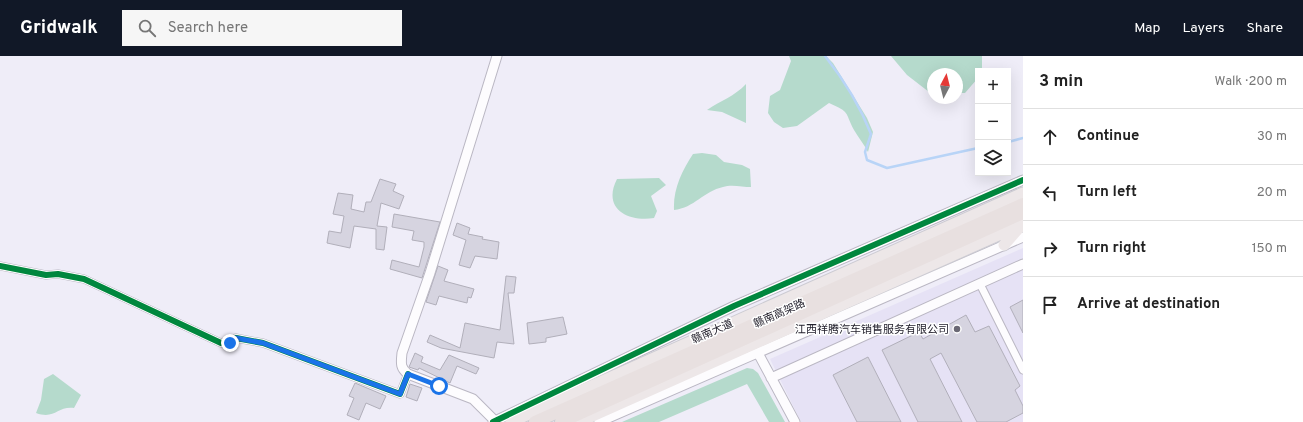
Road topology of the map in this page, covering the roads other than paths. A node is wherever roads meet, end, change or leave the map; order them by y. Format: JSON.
{"nodes":[{"id":1,"x":495,"y":56,"type":"edge"},
{"id":2,"x":1023,"y":180,"type":"edge"},
{"id":3,"x":1023,"y":193,"type":"edge"},
{"id":4,"x":1023,"y":204,"type":"edge"},
{"id":5,"x":1023,"y":221,"type":"edge"},
{"id":6,"x":1023,"y":237,"type":"edge"},
{"id":7,"x":1004,"y":245,"type":"junction"},
{"id":8,"x":1023,"y":264,"type":"edge"},
{"id":9,"x":0,"y":266,"type":"edge"},
{"id":10,"x":980,"y":284,"type":"junction"},
{"id":11,"x":758,"y":353,"type":"junction"},
{"id":12,"x":1023,"y":370,"type":"edge"},
{"id":13,"x":408,"y":374,"type":"junction"},
{"id":14,"x":771,"y":378,"type":"junction"},
{"id":15,"x":494,"y":422,"type":"edge"},
{"id":16,"x":511,"y":422,"type":"edge"},
{"id":17,"x":535,"y":422,"type":"edge"},
{"id":18,"x":561,"y":422,"type":"edge"},
{"id":19,"x":579,"y":422,"type":"edge"},
{"id":20,"x":598,"y":422,"type":"edge"},
{"id":21,"x":795,"y":422,"type":"edge"}],
"edges":[{"from":1,"to":13,"type":"street"},
{"from":2,"to":15,"type":"street"},
{"from":3,"to":16,"type":"main road","name":"赣南大道"},
{"from":4,"to":17,"type":"highway","name":"赣南高架路"},
{"from":5,"to":7,"type":"main road"},
{"from":5,"to":18,"type":"highway","name":"赣南高架路"},
{"from":5,"to":19,"type":"main road"},
{"from":6,"to":7,"type":"street"},
{"from":7,"to":11,"type":"street"},
{"from":8,"to":10,"type":"street"},
{"from":9,"to":13,"type":"street"},
{"from":10,"to":12,"type":"street"},
{"from":10,"to":14,"type":"street"},
{"from":11,"to":14,"type":"street"},
{"from":11,"to":20,"type":"street"},
{"from":13,"to":15,"type":"street"},
{"from":14,"to":21,"type":"street"}]}
